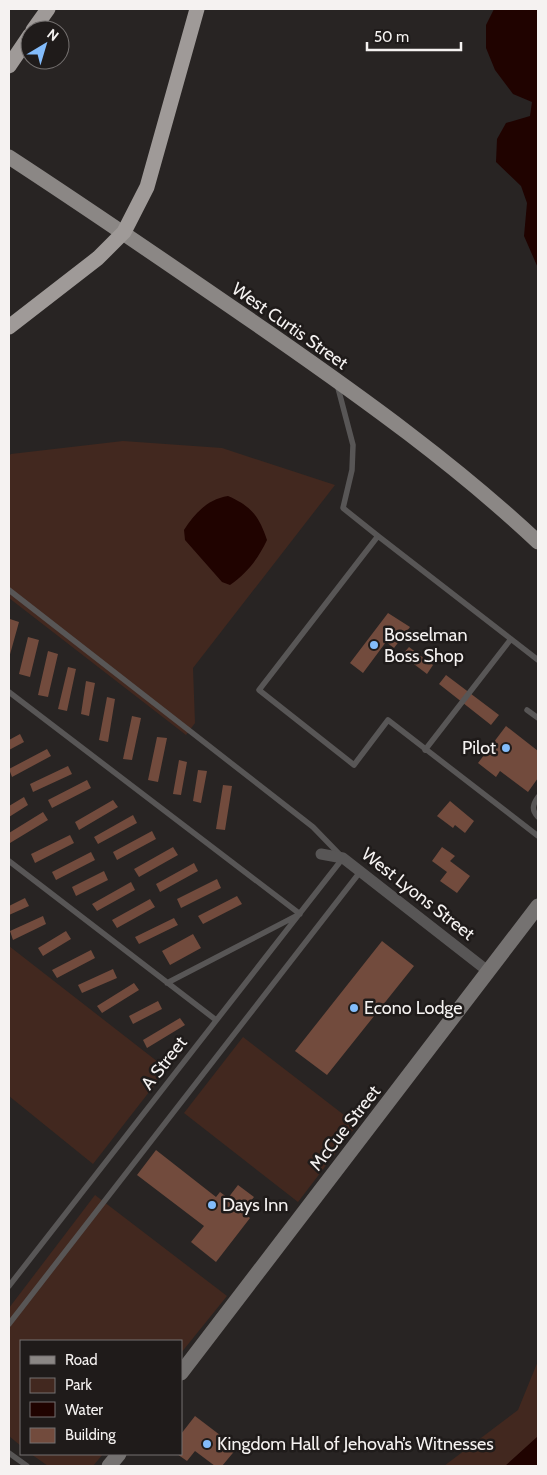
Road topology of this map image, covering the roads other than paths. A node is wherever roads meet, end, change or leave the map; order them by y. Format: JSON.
{"nodes":[{"id":1,"x":48,"y":9,"type":"edge"},
{"id":2,"x":197,"y":9,"type":"edge"},
{"id":3,"x":41,"y":20,"type":"edge"},
{"id":4,"x":20,"y":50,"type":"edge"},
{"id":5,"x":9,"y":66,"type":"edge"},
{"id":6,"x":9,"y":157,"type":"edge"},
{"id":7,"x":124,"y":232,"type":"junction"},
{"id":8,"x":9,"y":327,"type":"edge"},
{"id":9,"x":335,"y":380,"type":"junction"},
{"id":10,"x":378,"y":536,"type":"junction"},
{"id":11,"x":538,"y":542,"type":"edge"},
{"id":12,"x":9,"y":590,"type":"edge"},
{"id":13,"x":511,"y":639,"type":"junction"},
{"id":14,"x":538,"y":660,"type":"edge"},
{"id":15,"x":9,"y":692,"type":"edge"},
{"id":16,"x":527,"y":710,"type":"dead end"},
{"id":17,"x":538,"y":718,"type":"edge"},
{"id":18,"x":425,"y":750,"type":"junction"},
{"id":19,"x":538,"y":797,"type":"edge"},
{"id":20,"x":538,"y":817,"type":"edge"},
{"id":21,"x":538,"y":836,"type":"edge"},
{"id":22,"x":321,"y":854,"type":"dead end"},
{"id":23,"x":344,"y":858,"type":"junction"},
{"id":24,"x":9,"y":861,"type":"edge"},
{"id":25,"x":361,"y":871,"type":"junction"},
{"id":26,"x":538,"y":906,"type":"edge"},
{"id":27,"x":300,"y":914,"type":"junction"},
{"id":28,"x":489,"y":972,"type":"junction"},
{"id":29,"x":167,"y":983,"type":"junction"},
{"id":30,"x":216,"y":1020,"type":"junction"},
{"id":31,"x":9,"y":1286,"type":"edge"},
{"id":32,"x":9,"y":1324,"type":"edge"},
{"id":33,"x":182,"y":1372,"type":"edge"},
{"id":34,"x":9,"y":1453,"type":"edge"},
{"id":35,"x":118,"y":1455,"type":"edge"},
{"id":36,"x":27,"y":1466,"type":"edge"},
{"id":37,"x":109,"y":1466,"type":"edge"}],
"edges":[{"from":1,"to":3,"type":"highway"},
{"from":2,"to":7,"type":"highway"},
{"from":4,"to":5,"type":"highway"},
{"from":6,"to":7,"type":"main road","name":"West Curtis Street"},
{"from":7,"to":8,"type":"highway"},
{"from":7,"to":9,"type":"main road","name":"West Curtis Street"},
{"from":9,"to":10,"type":"lane"},
{"from":9,"to":11,"type":"main road","name":"West Curtis Street"},
{"from":10,"to":13,"type":"lane"},
{"from":10,"to":18,"type":"lane"},
{"from":12,"to":23,"type":"lane"},
{"from":13,"to":14,"type":"lane"},
{"from":13,"to":18,"type":"lane"},
{"from":15,"to":27,"type":"lane"},
{"from":16,"to":17,"type":"lane"},
{"from":18,"to":21,"type":"lane"},
{"from":19,"to":20,"type":"lane"},
{"from":22,"to":23,"type":"street","name":"West Lyons Street"},
{"from":23,"to":25,"type":"street","name":"West Lyons Street"},
{"from":23,"to":27,"type":"lane","name":"A Street"},
{"from":24,"to":29,"type":"lane"},
{"from":25,"to":28,"type":"street","name":"West Lyons Street"},
{"from":25,"to":32,"type":"lane"},
{"from":26,"to":28,"type":"main road","name":"McCue Street"},
{"from":27,"to":29,"type":"lane"},
{"from":27,"to":30,"type":"lane","name":"A Street"},
{"from":28,"to":33,"type":"main road","name":"McCue Street"},
{"from":29,"to":30,"type":"lane"},
{"from":30,"to":31,"type":"lane","name":"A Street"},
{"from":34,"to":36,"type":"lane"},
{"from":35,"to":37,"type":"main road"}]}
